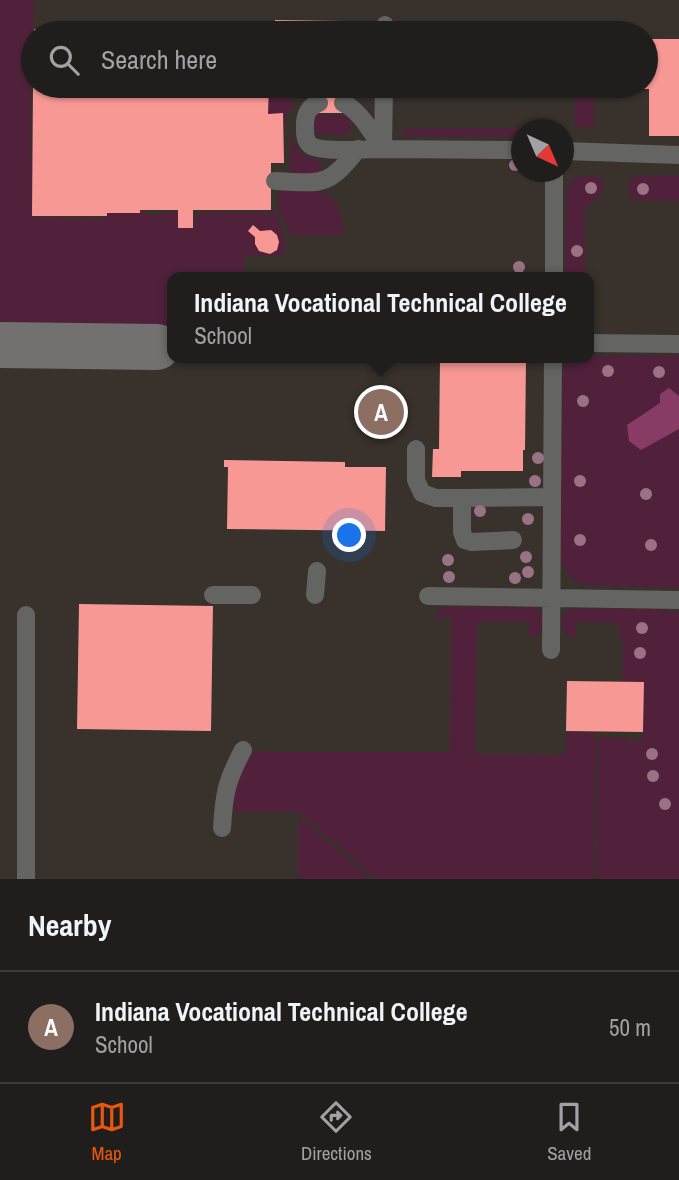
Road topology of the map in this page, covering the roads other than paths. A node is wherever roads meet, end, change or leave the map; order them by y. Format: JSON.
{"nodes":[{"id":1,"x":384,"y":98,"type":"edge"},
{"id":2,"x":319,"y":103,"type":"dead end"},
{"id":3,"x":343,"y":103,"type":"dead end"},
{"id":4,"x":358,"y":149,"type":"junction"},
{"id":5,"x":383,"y":149,"type":"junction"},
{"id":6,"x":511,"y":150,"type":"edge"},
{"id":7,"x":574,"y":150,"type":"edge"},
{"id":8,"x":679,"y":155,"type":"edge"},
{"id":9,"x":275,"y":181,"type":"dead end"},
{"id":10,"x":554,"y":182,"type":"edge"},
{"id":11,"x":554,"y":272,"type":"edge"},
{"id":12,"x":594,"y":343,"type":"edge"},
{"id":13,"x":679,"y":344,"type":"edge"},
{"id":14,"x":553,"y":363,"type":"edge"},
{"id":15,"x":416,"y":449,"type":"dead end"},
{"id":16,"x":552,"y":497,"type":"junction"},
{"id":17,"x":462,"y":498,"type":"junction"},
{"id":18,"x":513,"y":540,"type":"dead end"},
{"id":19,"x":317,"y":570,"type":"dead end"},
{"id":20,"x":213,"y":595,"type":"dead end"},
{"id":21,"x":252,"y":595,"type":"dead end"},
{"id":22,"x":315,"y":595,"type":"dead end"},
{"id":23,"x":428,"y":596,"type":"dead end"},
{"id":24,"x":552,"y":599,"type":"junction"},
{"id":25,"x":679,"y":600,"type":"edge"},
{"id":26,"x":26,"y":615,"type":"dead end"},
{"id":27,"x":551,"y":650,"type":"dead end"},
{"id":28,"x":243,"y":750,"type":"dead end"},
{"id":29,"x":222,"y":828,"type":"dead end"},
{"id":30,"x":26,"y":879,"type":"edge"}],
"edges":[{"from":1,"to":5,"type":"lane"},
{"from":2,"to":4,"type":"lane"},
{"from":3,"to":5,"type":"lane"},
{"from":4,"to":5,"type":"lane"},
{"from":4,"to":9,"type":"lane"},
{"from":5,"to":6,"type":"lane"},
{"from":7,"to":8,"type":"lane"},
{"from":10,"to":11,"type":"lane"},
{"from":12,"to":13,"type":"lane"},
{"from":14,"to":16,"type":"lane"},
{"from":15,"to":17,"type":"lane"},
{"from":16,"to":17,"type":"lane"},
{"from":16,"to":24,"type":"lane"},
{"from":17,"to":18,"type":"lane"},
{"from":19,"to":22,"type":"lane"},
{"from":20,"to":21,"type":"lane"},
{"from":23,"to":24,"type":"lane"},
{"from":24,"to":25,"type":"lane"},
{"from":24,"to":27,"type":"lane"},
{"from":26,"to":30,"type":"lane"},
{"from":28,"to":29,"type":"lane"}]}
